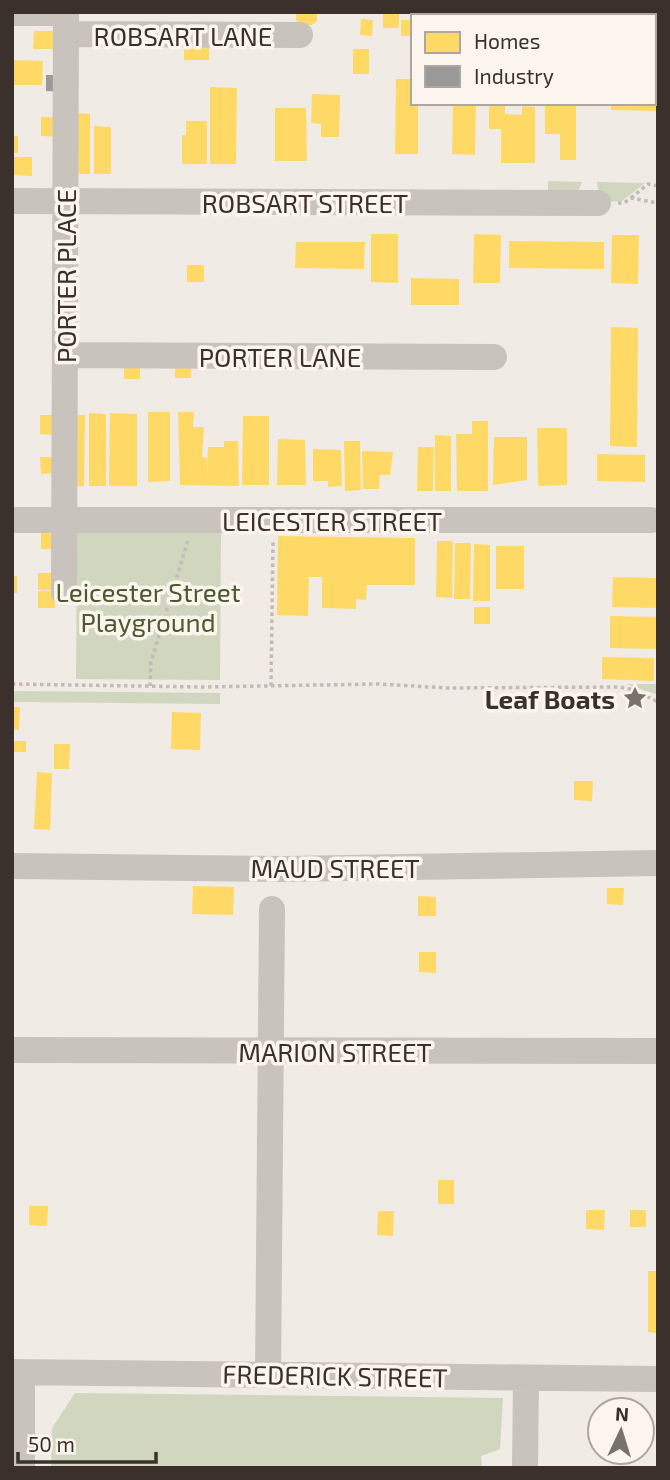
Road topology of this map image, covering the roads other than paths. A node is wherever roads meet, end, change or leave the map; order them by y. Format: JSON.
{"nodes":[{"id":1,"x":12,"y":13,"type":"edge"},
{"id":2,"x":66,"y":34,"type":"junction"},
{"id":3,"x":300,"y":36,"type":"dead end"},
{"id":4,"x":12,"y":201,"type":"edge"},
{"id":5,"x":66,"y":201,"type":"junction"},
{"id":6,"x":598,"y":204,"type":"road end"},
{"id":7,"x":65,"y":355,"type":"junction"},
{"id":8,"x":494,"y":358,"type":"dead end"},
{"id":9,"x":64,"y":519,"type":"junction"},
{"id":10,"x":12,"y":520,"type":"edge"},
{"id":11,"x":651,"y":520,"type":"dead end"},
{"id":12,"x":64,"y":593,"type":"dead end"},
{"id":13,"x":658,"y":863,"type":"edge"},
{"id":14,"x":12,"y":866,"type":"edge"},
{"id":15,"x":272,"y":909,"type":"dead end"},
{"id":16,"x":12,"y":1050,"type":"edge"},
{"id":17,"x":658,"y":1051,"type":"edge"},
{"id":18,"x":271,"y":1052,"type":"junction"},
{"id":19,"x":17,"y":1373,"type":"edge"},
{"id":20,"x":268,"y":1374,"type":"junction"},
{"id":21,"x":526,"y":1378,"type":"junction"},
{"id":22,"x":658,"y":1379,"type":"edge"},
{"id":23,"x":22,"y":1468,"type":"edge"},
{"id":24,"x":525,"y":1468,"type":"edge"}],
"edges":[{"from":1,"to":2,"type":"street"},
{"from":2,"to":3,"type":"street","name":"ROBSART LANE"},
{"from":2,"to":5,"type":"street","name":"PORTER PLACE"},
{"from":4,"to":5,"type":"street","name":"ROBSART STREET"},
{"from":5,"to":6,"type":"street","name":"ROBSART STREET"},
{"from":5,"to":7,"type":"street","name":"PORTER PLACE"},
{"from":7,"to":8,"type":"street","name":"PORTER LANE"},
{"from":7,"to":9,"type":"street","name":"PORTER PLACE"},
{"from":9,"to":10,"type":"street","name":"LEICESTER STREET"},
{"from":9,"to":11,"type":"street","name":"LEICESTER STREET"},
{"from":9,"to":12,"type":"street","name":"PORTER PLACE"},
{"from":13,"to":14,"type":"street","name":"MAUD STREET"},
{"from":15,"to":18,"type":"street"},
{"from":16,"to":18,"type":"street","name":"MARION STREET"},
{"from":17,"to":18,"type":"street","name":"MARION STREET"},
{"from":18,"to":20,"type":"street"},
{"from":19,"to":20,"type":"street","name":"FREDERICK STREET"},
{"from":19,"to":23,"type":"street"},
{"from":20,"to":21,"type":"street","name":"FREDERICK STREET"},
{"from":21,"to":22,"type":"street","name":"FREDERICK STREET"},
{"from":21,"to":24,"type":"street"}]}
